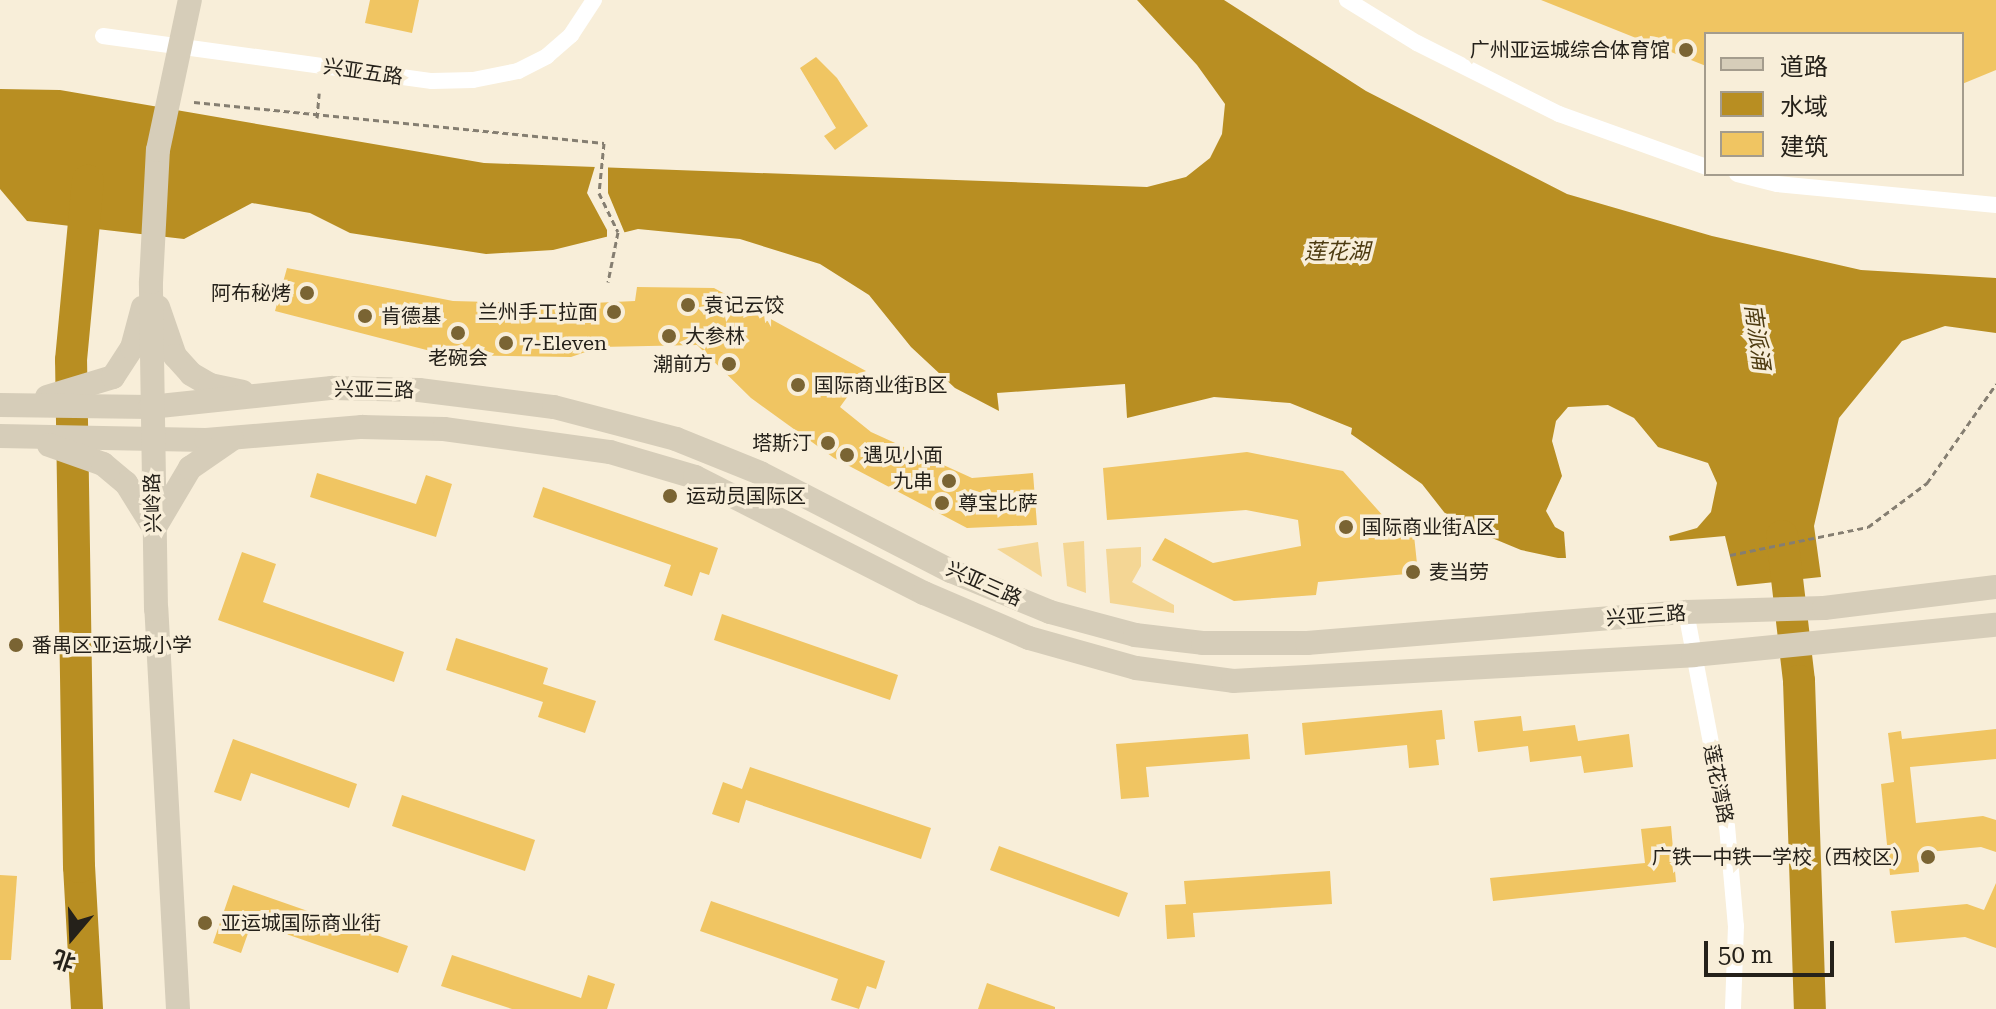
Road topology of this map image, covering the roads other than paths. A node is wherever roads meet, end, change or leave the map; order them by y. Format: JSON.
{"nodes":[{"id":1,"x":190,"y":0,"type":"edge"},
{"id":2,"x":594,"y":0,"type":"edge"},
{"id":3,"x":1347,"y":0,"type":"edge"},
{"id":4,"x":103,"y":36,"type":"dead end"},
{"id":5,"x":180,"y":46,"type":"junction"},
{"id":6,"x":1704,"y":166,"type":"edge"},
{"id":7,"x":1745,"y":176,"type":"edge"},
{"id":8,"x":1996,"y":205,"type":"edge"},
{"id":9,"x":151,"y":282,"type":"junction"},
{"id":10,"x":299,"y":390,"type":"junction"},
{"id":11,"x":253,"y":394,"type":"junction"},
{"id":12,"x":43,"y":403,"type":"junction"},
{"id":13,"x":9,"y":405,"type":"edge"},
{"id":14,"x":150,"y":407,"type":"junction"},
{"id":15,"x":304,"y":430,"type":"junction"},
{"id":16,"x":238,"y":435,"type":"junction"},
{"id":17,"x":8,"y":436,"type":"edge"},
{"id":18,"x":43,"y":440,"type":"junction"},
{"id":19,"x":150,"y":440,"type":"junction"},
{"id":20,"x":154,"y":529,"type":"junction"},
{"id":21,"x":1996,"y":587,"type":"edge"},
{"id":22,"x":1686,"y":612,"type":"junction"},
{"id":23,"x":1996,"y":625,"type":"edge"},
{"id":24,"x":1693,"y":655,"type":"junction"},
{"id":25,"x":178,"y":1009,"type":"edge"},
{"id":26,"x":1733,"y":1009,"type":"edge"}],
"edges":[{"from":1,"to":5,"type":"street","name":"兴岭路"},
{"from":2,"to":5,"type":"street","name":"兴亚五路"},
{"from":3,"to":6,"type":"street"},
{"from":4,"to":5,"type":"street","name":"兴亚五路"},
{"from":5,"to":9,"type":"street","name":"兴岭路"},
{"from":7,"to":8,"type":"street"},
{"from":9,"to":11,"type":"street"},
{"from":9,"to":12,"type":"street"},
{"from":9,"to":14,"type":"street","name":"兴岭路"},
{"from":10,"to":11,"type":"street","name":"兴亚三路"},
{"from":10,"to":15,"type":"street"},
{"from":10,"to":22,"type":"street","name":"兴亚三路"},
{"from":11,"to":14,"type":"street","name":"兴亚三路"},
{"from":12,"to":13,"type":"street","name":"兴亚三路"},
{"from":12,"to":14,"type":"street","name":"兴亚三路"},
{"from":14,"to":19,"type":"street","name":"兴岭路"},
{"from":15,"to":16,"type":"street","name":"兴亚三路"},
{"from":15,"to":24,"type":"street","name":"兴亚三路"},
{"from":16,"to":19,"type":"street","name":"兴亚三路"},
{"from":16,"to":20,"type":"street"},
{"from":17,"to":18,"type":"street"},
{"from":18,"to":19,"type":"street","name":"兴亚三路"},
{"from":18,"to":20,"type":"street"},
{"from":19,"to":20,"type":"street","name":"兴岭路"},
{"from":20,"to":25,"type":"street","name":"兴岭路"},
{"from":21,"to":22,"type":"street","name":"兴亚三路"},
{"from":22,"to":24,"type":"street","name":"莲花湾路"},
{"from":23,"to":24,"type":"street","name":"兴亚三路"},
{"from":24,"to":26,"type":"street","name":"莲花湾路"}]}
